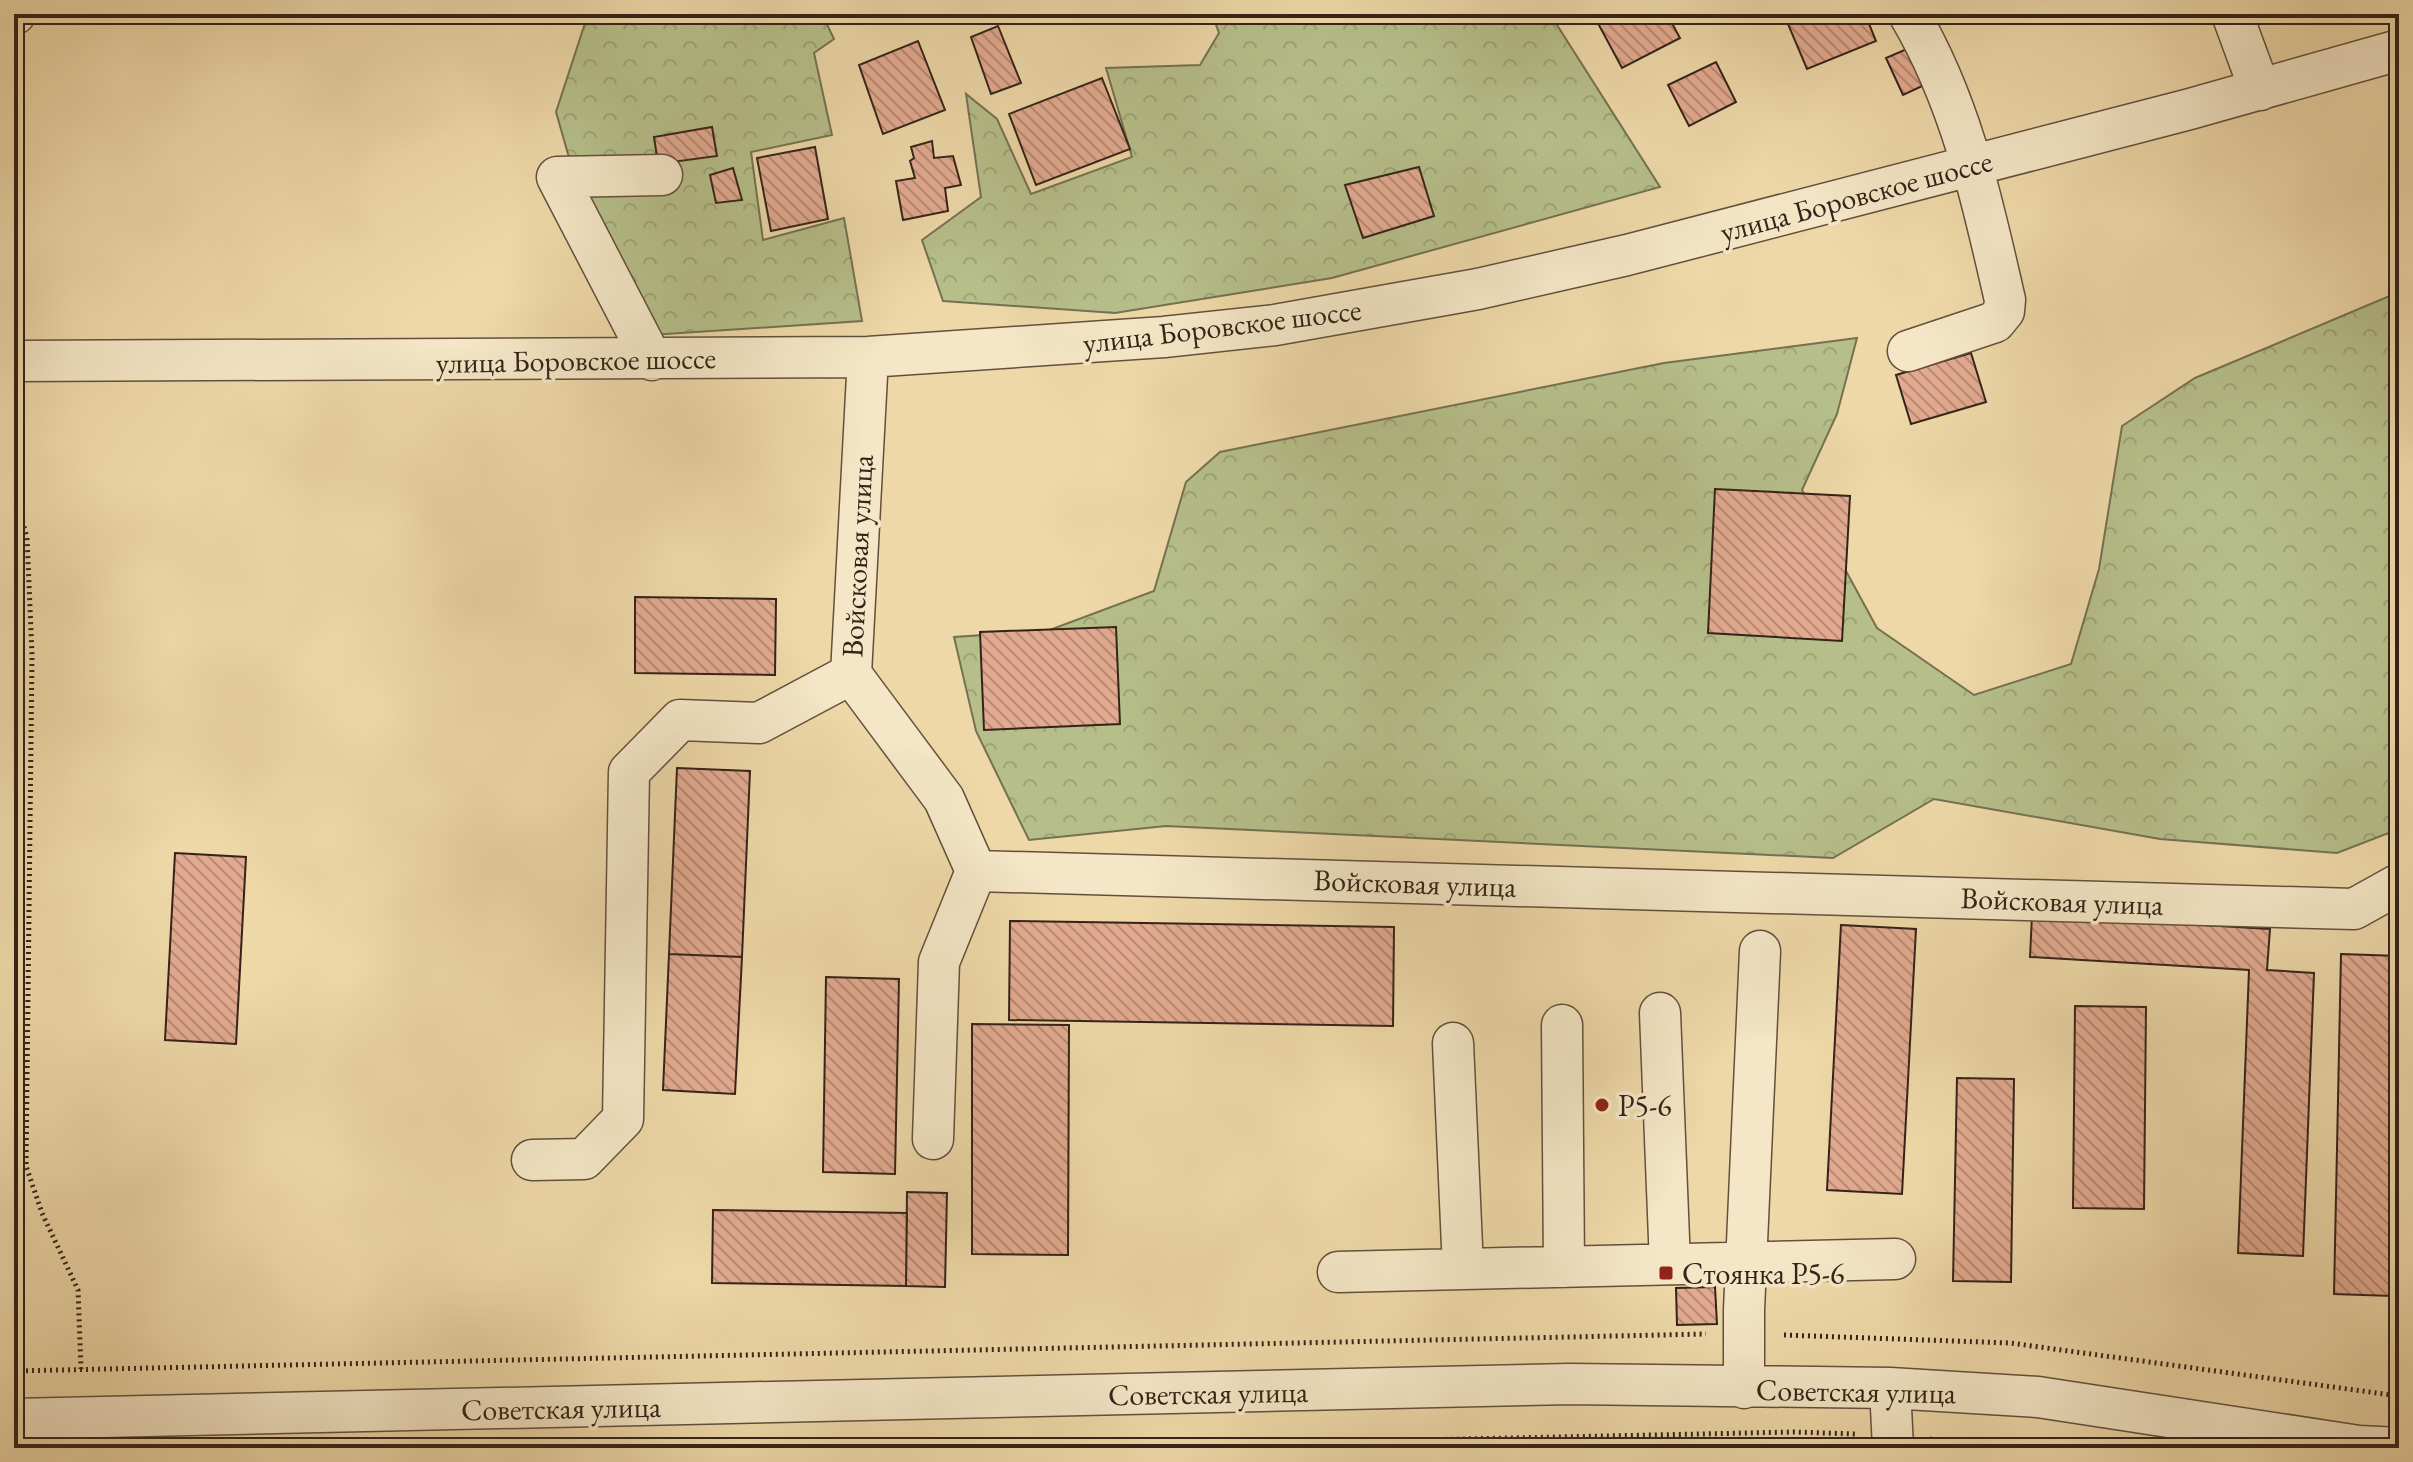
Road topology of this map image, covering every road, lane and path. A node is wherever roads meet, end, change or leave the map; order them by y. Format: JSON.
{"nodes":[{"id":1,"x":1909,"y":14,"type":"edge"},
{"id":2,"x":2232,"y":14,"type":"edge"},
{"id":3,"x":2399,"y":50,"type":"edge"},
{"id":4,"x":2260,"y":90,"type":"junction"},
{"id":5,"x":1974,"y":165,"type":"junction"},
{"id":6,"x":662,"y":175,"type":"dead end"},
{"id":7,"x":1908,"y":351,"type":"dead end"},
{"id":8,"x":868,"y":357,"type":"junction"},
{"id":9,"x":652,"y":360,"type":"junction"},
{"id":10,"x":14,"y":361,"type":"edge"},
{"id":11,"x":14,"y":492,"type":"edge"},
{"id":12,"x":851,"y":674,"type":"junction"},
{"id":13,"x":976,"y":871,"type":"junction"},
{"id":14,"x":2399,"y":884,"type":"edge"},
{"id":15,"x":1760,"y":951,"type":"dead end"},
{"id":16,"x":1660,"y":1013,"type":"dead end"},
{"id":17,"x":1562,"y":1025,"type":"dead end"},
{"id":18,"x":1453,"y":1043,"type":"dead end"},
{"id":19,"x":933,"y":1139,"type":"dead end"},
{"id":20,"x":532,"y":1160,"type":"dead end"},
{"id":21,"x":1895,"y":1259,"type":"dead end"},
{"id":22,"x":1746,"y":1263,"type":"junction"},
{"id":23,"x":1670,"y":1264,"type":"junction"},
{"id":24,"x":1564,"y":1267,"type":"junction"},
{"id":25,"x":1463,"y":1269,"type":"junction"},
{"id":26,"x":1338,"y":1272,"type":"dead end"},
{"id":27,"x":81,"y":1369,"type":"dead end"},
{"id":28,"x":1744,"y":1388,"type":"junction"},
{"id":29,"x":1890,"y":1388,"type":"junction"},
{"id":30,"x":14,"y":1419,"type":"edge"},
{"id":31,"x":1892,"y":1442,"type":"edge"},
{"id":32,"x":1037,"y":1448,"type":"edge"},
{"id":33,"x":2006,"y":1448,"type":"edge"},
{"id":34,"x":2399,"y":1448,"type":"edge"}],
"edges":[{"from":1,"to":5,"type":"street"},
{"from":2,"to":4,"type":"street"},
{"from":3,"to":4,"type":"street","name":"улица Боровское шоссе"},
{"from":4,"to":5,"type":"street","name":"улица Боровское шоссе"},
{"from":5,"to":7,"type":"street"},
{"from":5,"to":8,"type":"street","name":"улица Боровское шоссе"},
{"from":6,"to":9,"type":"street"},
{"from":8,"to":9,"type":"street","name":"улица Боровское шоссе"},
{"from":8,"to":12,"type":"street","name":"Войсковая улица"},
{"from":9,"to":10,"type":"street","name":"улица Боровское шоссе"},
{"from":11,"to":27,"type":"path"},
{"from":12,"to":13,"type":"street","name":"Войсковая улица"},
{"from":12,"to":20,"type":"street"},
{"from":13,"to":14,"type":"street","name":"Войсковая улица"},
{"from":13,"to":19,"type":"street"},
{"from":15,"to":22,"type":"street"},
{"from":16,"to":23,"type":"street"},
{"from":17,"to":24,"type":"street"},
{"from":18,"to":25,"type":"street"},
{"from":21,"to":22,"type":"street"},
{"from":22,"to":23,"type":"street"},
{"from":22,"to":28,"type":"street"},
{"from":23,"to":24,"type":"street"},
{"from":24,"to":25,"type":"street"},
{"from":25,"to":26,"type":"street"},
{"from":28,"to":29,"type":"street","name":"Советская улица"},
{"from":28,"to":30,"type":"street","name":"Советская улица"},
{"from":29,"to":31,"type":"street"},
{"from":29,"to":34,"type":"street","name":"Советская улица"},
{"from":31,"to":32,"type":"path"},
{"from":31,"to":33,"type":"path"}]}
